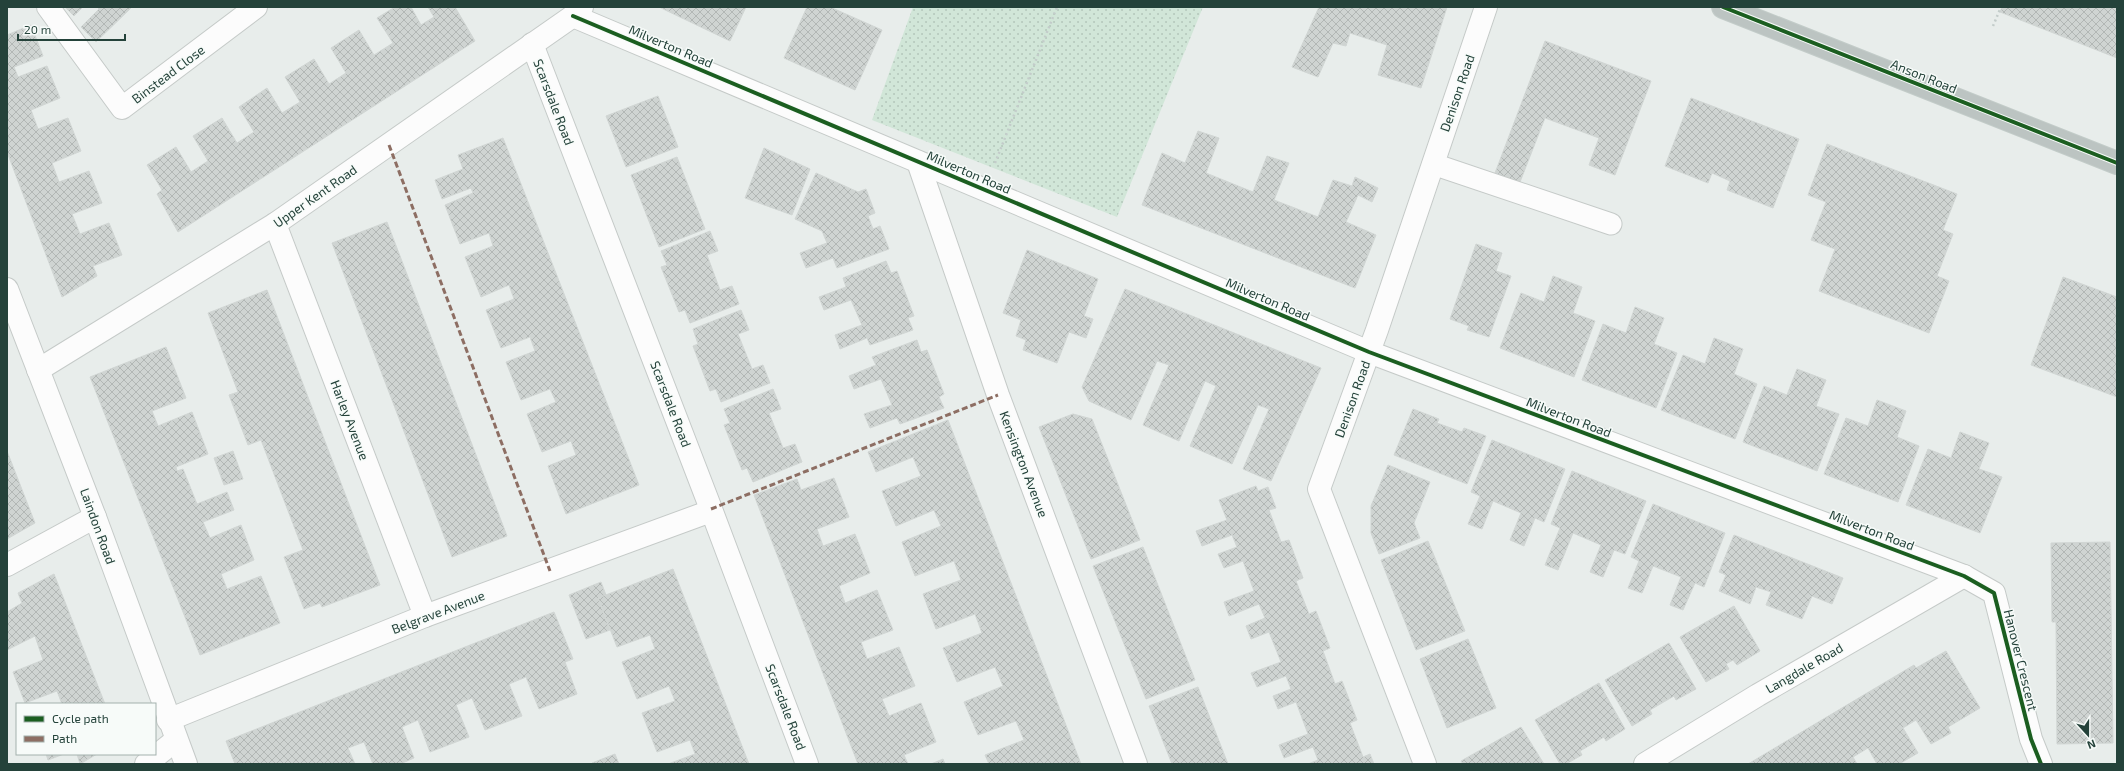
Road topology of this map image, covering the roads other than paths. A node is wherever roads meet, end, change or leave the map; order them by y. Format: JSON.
{"nodes":[{"id":1,"x":48,"y":7,"type":"edge"},
{"id":2,"x":256,"y":7,"type":"edge"},
{"id":3,"x":1486,"y":7,"type":"edge"},
{"id":4,"x":1723,"y":7,"type":"edge"},
{"id":5,"x":577,"y":11,"type":"edge"},
{"id":6,"x":532,"y":44,"type":"junction"},
{"id":7,"x":918,"y":162,"type":"junction"},
{"id":8,"x":2117,"y":163,"type":"edge"},
{"id":9,"x":1433,"y":164,"type":"junction"},
{"id":10,"x":275,"y":224,"type":"junction"},
{"id":11,"x":1611,"y":224,"type":"dead end"},
{"id":12,"x":7,"y":289,"type":"edge"},
{"id":13,"x":1369,"y":352,"type":"junction"},
{"id":14,"x":38,"y":370,"type":"junction"},
{"id":15,"x":711,"y":512,"type":"junction"},
{"id":16,"x":95,"y":517,"type":"junction"},
{"id":17,"x":7,"y":565,"type":"edge"},
{"id":18,"x":1964,"y":576,"type":"junction"},
{"id":19,"x":424,"y":616,"type":"junction"},
{"id":20,"x":168,"y":720,"type":"junction"},
{"id":21,"x":176,"y":740,"type":"junction"},
{"id":22,"x":146,"y":764,"type":"edge"},
{"id":23,"x":186,"y":764,"type":"edge"},
{"id":24,"x":808,"y":764,"type":"edge"},
{"id":25,"x":1136,"y":764,"type":"edge"},
{"id":26,"x":1425,"y":764,"type":"edge"},
{"id":27,"x":1645,"y":764,"type":"edge"},
{"id":28,"x":2041,"y":764,"type":"edge"}],
"edges":[{"from":1,"to":2,"type":"street","name":"Binstead Close"},
{"from":3,"to":9,"type":"street","name":"Denison Road"},
{"from":4,"to":8,"type":"highway","name":"Anson Road"},
{"from":5,"to":6,"type":"street","name":"Upper Kent Road"},
{"from":5,"to":7,"type":"street","name":"Milverton Road"},
{"from":6,"to":10,"type":"street","name":"Upper Kent Road"},
{"from":6,"to":15,"type":"street","name":"Scarsdale Road"},
{"from":7,"to":13,"type":"street","name":"Milverton Road"},
{"from":7,"to":25,"type":"street","name":"Kensington Avenue"},
{"from":9,"to":11,"type":"lane"},
{"from":9,"to":13,"type":"street","name":"Denison Road"},
{"from":10,"to":14,"type":"street","name":"Upper Kent Road"},
{"from":10,"to":19,"type":"street","name":"Harley Avenue"},
{"from":12,"to":14,"type":"street","name":"Laindon Road"},
{"from":13,"to":18,"type":"street","name":"Milverton Road"},
{"from":13,"to":26,"type":"street","name":"Denison Road"},
{"from":14,"to":16,"type":"street","name":"Laindon Road"},
{"from":15,"to":19,"type":"street","name":"Belgrave Avenue"},
{"from":15,"to":24,"type":"street","name":"Scarsdale Road"},
{"from":16,"to":17,"type":"street"},
{"from":16,"to":20,"type":"street","name":"Laindon Road"},
{"from":18,"to":27,"type":"street","name":"Langdale Road"},
{"from":18,"to":28,"type":"street","name":"Hanover Crescent"},
{"from":19,"to":20,"type":"street","name":"Belgrave Avenue"},
{"from":20,"to":21,"type":"street","name":"Laindon Road"},
{"from":21,"to":22,"type":"street"},
{"from":21,"to":23,"type":"street","name":"Laindon Road"}]}
